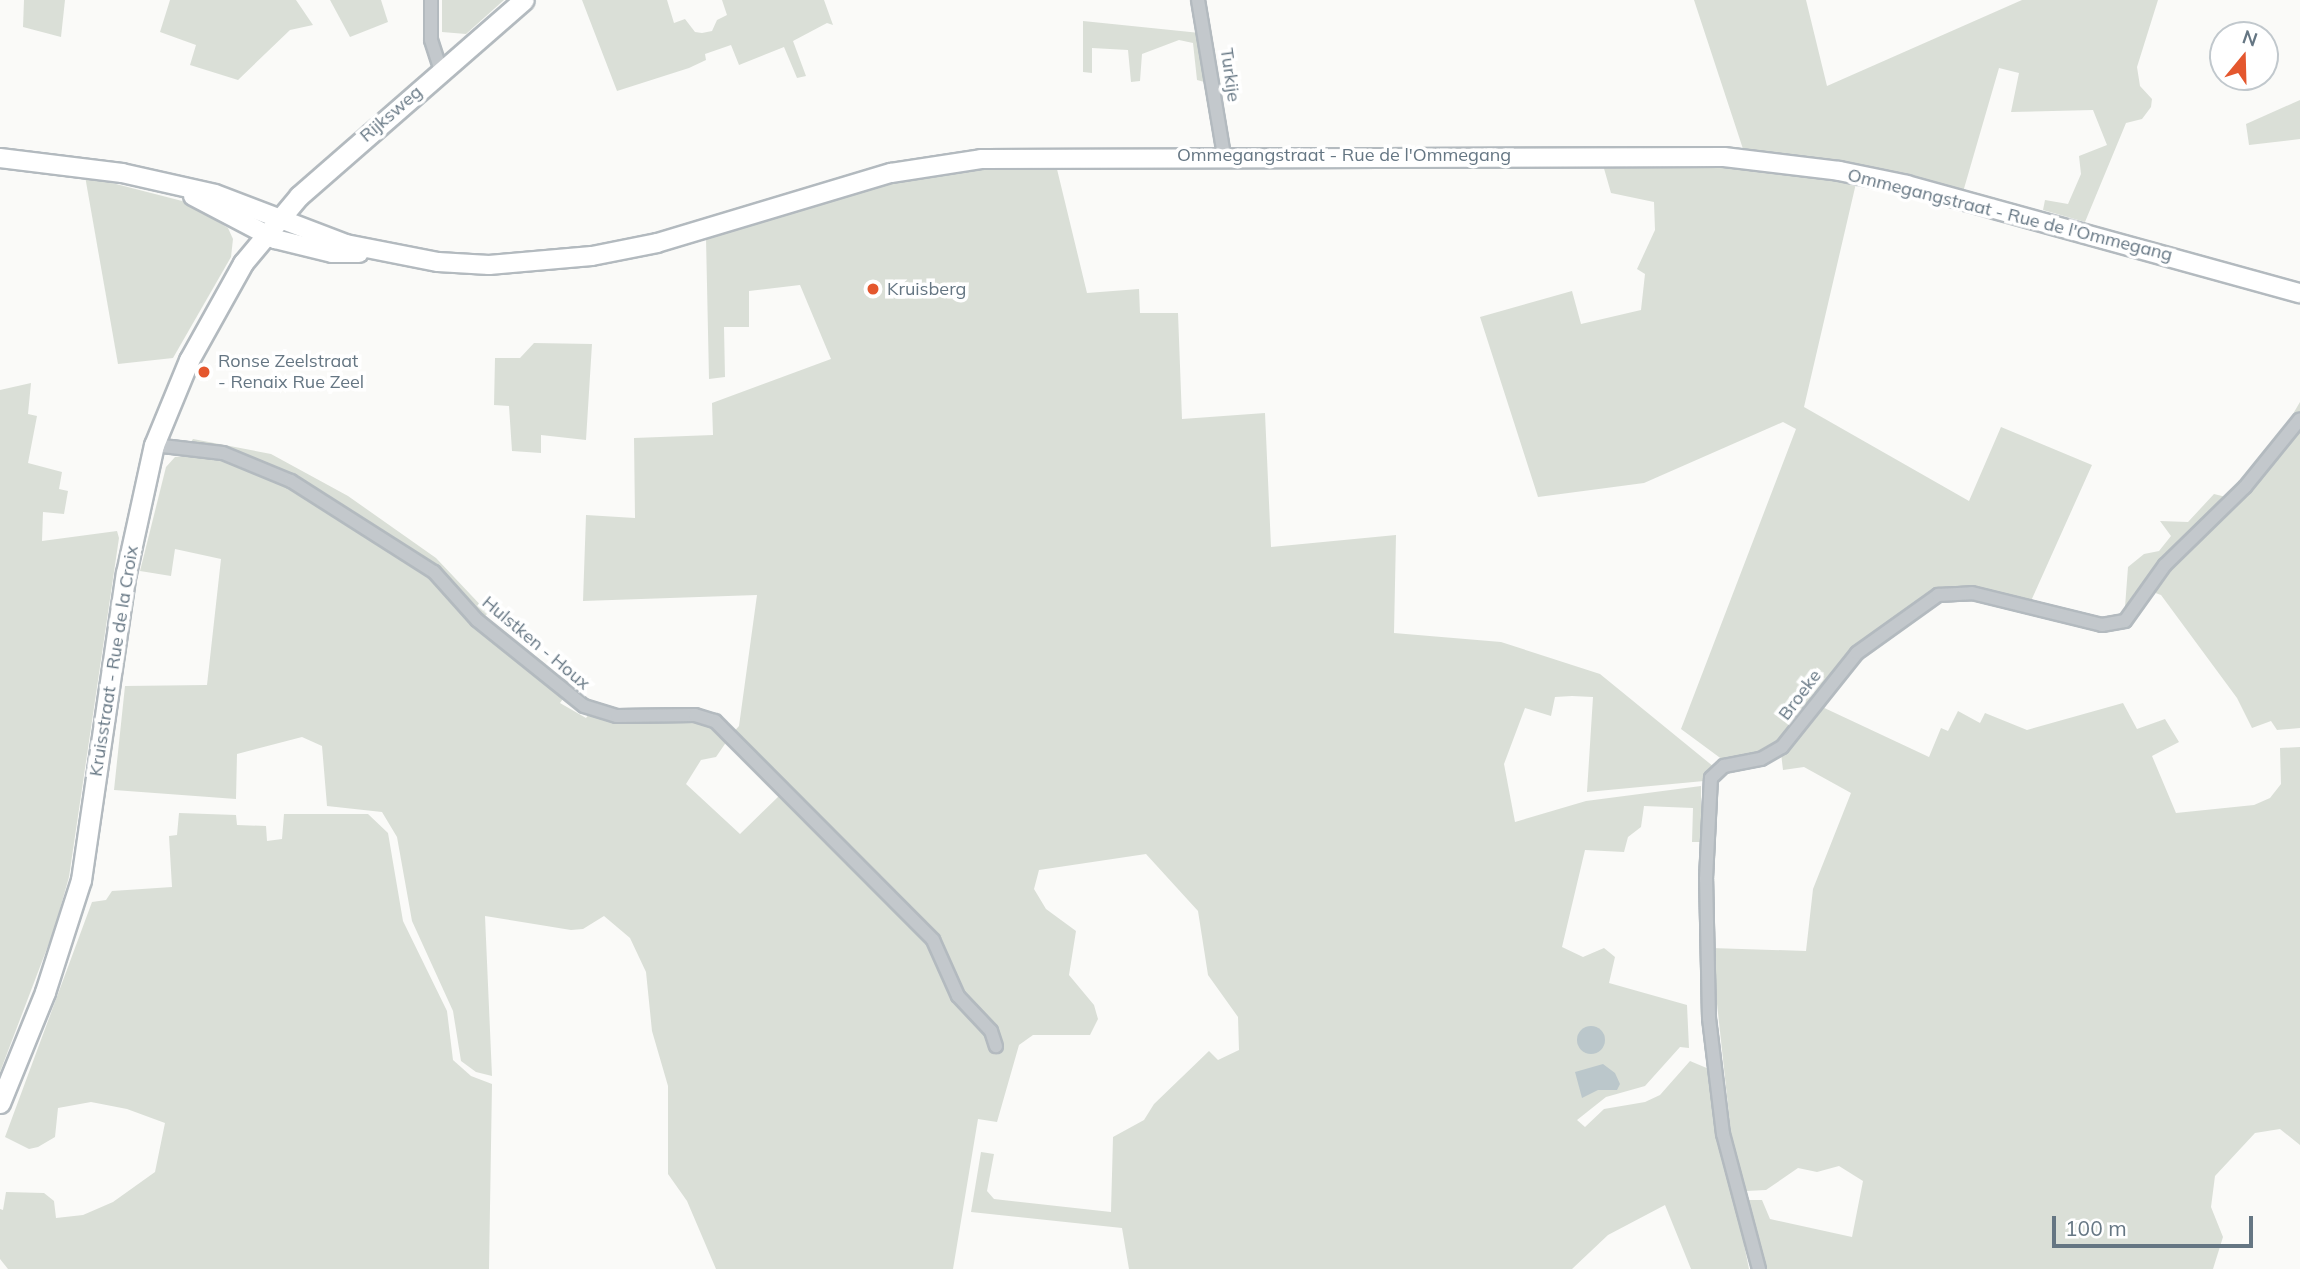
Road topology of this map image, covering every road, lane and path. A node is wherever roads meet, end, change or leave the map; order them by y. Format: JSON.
{"nodes":[{"id":1,"x":431,"y":0,"type":"edge"},
{"id":2,"x":524,"y":0,"type":"edge"},
{"id":3,"x":1198,"y":0,"type":"edge"},
{"id":4,"x":441,"y":71,"type":"junction"},
{"id":5,"x":1224,"y":156,"type":"junction"},
{"id":6,"x":0,"y":158,"type":"edge"},
{"id":7,"x":164,"y":183,"type":"junction"},
{"id":8,"x":282,"y":217,"type":"junction"},
{"id":9,"x":266,"y":235,"type":"junction"},
{"id":10,"x":386,"y":253,"type":"junction"},
{"id":11,"x":2300,"y":293,"type":"edge"},
{"id":12,"x":2300,"y":419,"type":"edge"},
{"id":13,"x":154,"y":445,"type":"junction"},
{"id":14,"x":996,"y":1046,"type":"dead end"},
{"id":15,"x":0,"y":1103,"type":"edge"},
{"id":16,"x":1759,"y":1269,"type":"edge"}],
"edges":[{"from":1,"to":4,"type":"street"},
{"from":2,"to":4,"type":"main road","name":"Rijksweg"},
{"from":3,"to":5,"type":"street","name":"Turkije"},
{"from":4,"to":8,"type":"main road","name":"Rijksweg"},
{"from":5,"to":10,"type":"main road","name":"Ommegangstraat - Rue de l'Ommegang"},
{"from":5,"to":11,"type":"main road","name":"Ommegangstraat - Rue de l'Ommegang"},
{"from":6,"to":7,"type":"main road"},
{"from":7,"to":8,"type":"main road","name":"Ommegangstraat - Rue de l'Ommegang"},
{"from":7,"to":9,"type":"main road","name":"Ommegangstraat - Rue de l'Ommegang"},
{"from":8,"to":9,"type":"main road","name":"Rijksweg"},
{"from":8,"to":10,"type":"main road","name":"Ommegangstraat - Rue de l'Ommegang"},
{"from":9,"to":10,"type":"main road","name":"Ommegangstraat - Rue de l'Ommegang"},
{"from":9,"to":13,"type":"main road","name":"Kruisstraat - Rue de la Croix"},
{"from":12,"to":16,"type":"street","name":"Broeke"},
{"from":13,"to":14,"type":"street","name":"Hulstken - Houx"},
{"from":13,"to":15,"type":"main road","name":"Kruisstraat - Rue de la Croix"}]}
